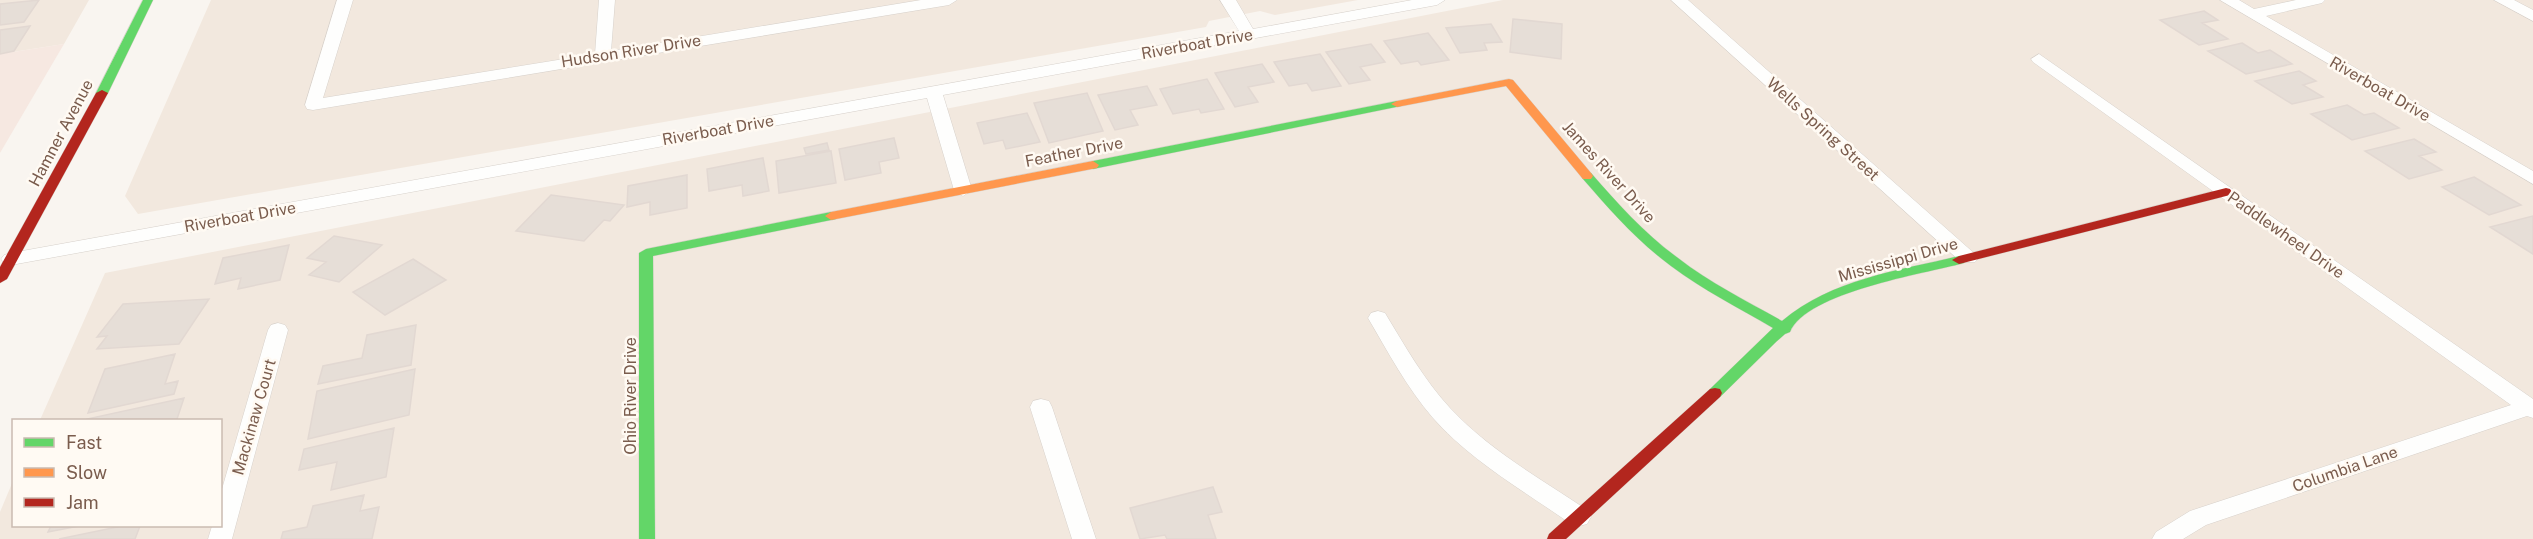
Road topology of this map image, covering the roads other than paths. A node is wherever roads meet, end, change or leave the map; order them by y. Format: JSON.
{"nodes":[{"id":1,"x":148,"y":0,"type":"edge"},
{"id":2,"x":345,"y":0,"type":"edge"},
{"id":3,"x":607,"y":0,"type":"edge"},
{"id":4,"x":949,"y":0,"type":"edge"},
{"id":5,"x":1228,"y":0,"type":"edge"},
{"id":6,"x":1437,"y":0,"type":"edge"},
{"id":7,"x":1679,"y":0,"type":"edge"},
{"id":8,"x":2228,"y":0,"type":"edge"},
{"id":9,"x":2316,"y":0,"type":"edge"},
{"id":10,"x":2502,"y":0,"type":"edge"},
{"id":11,"x":2252,"y":14,"type":"junction"},
{"id":12,"x":2533,"y":16,"type":"edge"},
{"id":13,"x":1249,"y":34,"type":"junction"},
{"id":14,"x":603,"y":56,"type":"junction"},
{"id":15,"x":2039,"y":60,"type":"dead end"},
{"id":16,"x":1509,"y":82,"type":"joint"},
{"id":17,"x":933,"y":91,"type":"junction"},
{"id":18,"x":2533,"y":179,"type":"edge"},
{"id":19,"x":963,"y":190,"type":"junction"},
{"id":20,"x":2226,"y":192,"type":"junction"},
{"id":21,"x":646,"y":253,"type":"joint"},
{"id":22,"x":1968,"y":258,"type":"junction"},
{"id":23,"x":6,"y":260,"type":"edge"},
{"id":24,"x":0,"y":279,"type":"edge"},
{"id":25,"x":1378,"y":318,"type":"dead end"},
{"id":26,"x":1785,"y":328,"type":"junction"},
{"id":27,"x":278,"y":330,"type":"dead end"},
{"id":28,"x":1041,"y":407,"type":"dead end"},
{"id":29,"x":2531,"y":409,"type":"edge"},
{"id":30,"x":1579,"y":517,"type":"junction"},
{"id":31,"x":220,"y":539,"type":"edge"},
{"id":32,"x":647,"y":539,"type":"edge"},
{"id":33,"x":1084,"y":539,"type":"edge"},
{"id":34,"x":1555,"y":539,"type":"edge"},
{"id":35,"x":2164,"y":539,"type":"edge"}],
"edges":[{"from":1,"to":23,"type":"street","name":"Hamner Avenue"},
{"from":2,"to":14,"type":"street","name":"Hudson River Drive"},
{"from":3,"to":14,"type":"street"},
{"from":4,"to":14,"type":"street","name":"Hudson River Drive"},
{"from":5,"to":13,"type":"street"},
{"from":6,"to":13,"type":"street","name":"Riverboat Drive"},
{"from":7,"to":22,"type":"street","name":"Wells Spring Street"},
{"from":8,"to":11,"type":"street","name":"Riverboat Drive"},
{"from":9,"to":11,"type":"street"},
{"from":10,"to":12,"type":"street"},
{"from":11,"to":18,"type":"street","name":"Riverboat Drive"},
{"from":13,"to":17,"type":"street","name":"Riverboat Drive"},
{"from":15,"to":20,"type":"street","name":"Paddlewheel Drive"},
{"from":16,"to":19,"type":"street","name":"Feather Drive"},
{"from":16,"to":26,"type":"street","name":"James River Drive"},
{"from":17,"to":19,"type":"street"},
{"from":17,"to":23,"type":"street","name":"Riverboat Drive"},
{"from":19,"to":21,"type":"street","name":"Feather Drive"},
{"from":20,"to":22,"type":"street","name":"Mississippi Drive"},
{"from":20,"to":29,"type":"street","name":"Paddlewheel Drive"},
{"from":21,"to":32,"type":"street","name":"Ohio River Drive"},
{"from":22,"to":26,"type":"street","name":"Mississippi Drive"},
{"from":23,"to":24,"type":"street","name":"Hamner Avenue"},
{"from":25,"to":30,"type":"street"},
{"from":26,"to":30,"type":"street","name":"Mississippi Drive"},
{"from":27,"to":31,"type":"street","name":"Mackinaw Court"},
{"from":28,"to":33,"type":"street"},
{"from":29,"to":35,"type":"street","name":"Columbia Lane"},
{"from":30,"to":34,"type":"street","name":"Mississippi Drive"}]}
